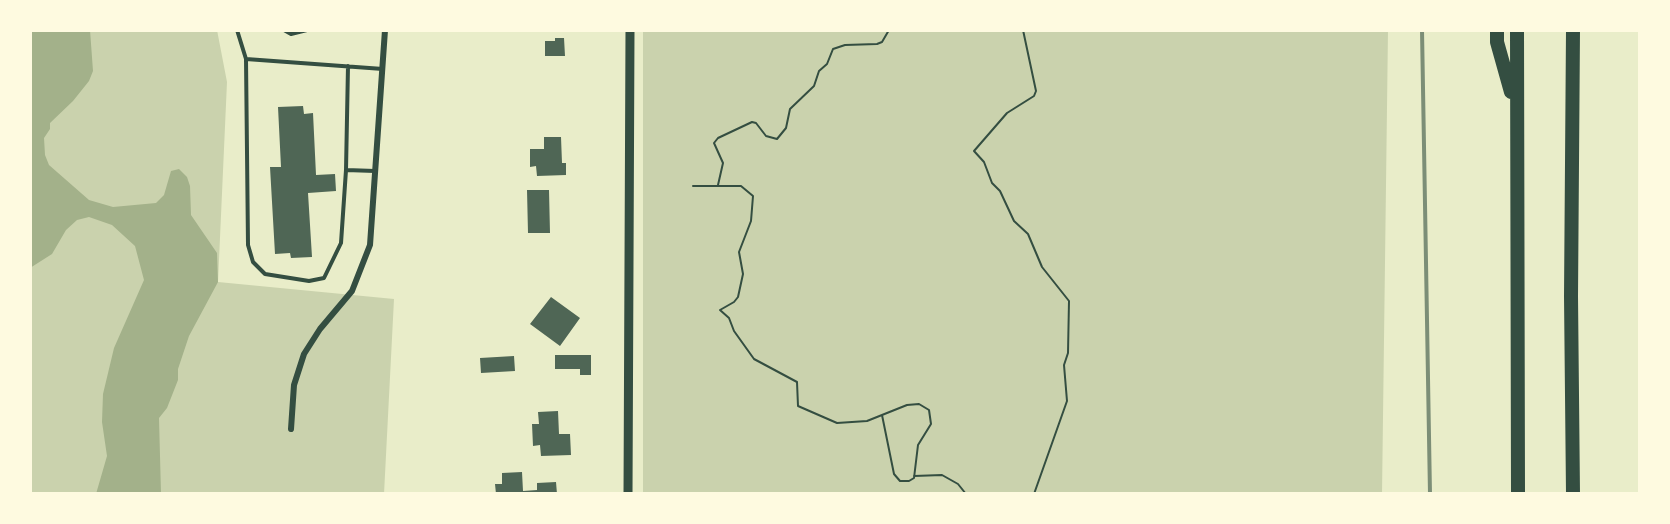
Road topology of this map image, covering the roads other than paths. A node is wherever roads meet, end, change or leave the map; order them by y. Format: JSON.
{"nodes":[{"id":1,"x":237,"y":30,"type":"edge"},
{"id":2,"x":285,"y":30,"type":"edge"},
{"id":3,"x":307,"y":30,"type":"edge"},
{"id":4,"x":385,"y":30,"type":"edge"},
{"id":5,"x":630,"y":30,"type":"edge"},
{"id":6,"x":1497,"y":30,"type":"edge"},
{"id":7,"x":1517,"y":30,"type":"edge"},
{"id":8,"x":1574,"y":31,"type":"edge"},
{"id":9,"x":246,"y":59,"type":"junction"},
{"id":10,"x":348,"y":66,"type":"junction"},
{"id":11,"x":383,"y":69,"type":"junction"},
{"id":12,"x":1515,"y":106,"type":"junction"},
{"id":13,"x":346,"y":170,"type":"junction"},
{"id":14,"x":376,"y":171,"type":"junction"},
{"id":15,"x":291,"y":429,"type":"dead end"},
{"id":16,"x":628,"y":494,"type":"edge"},
{"id":17,"x":1518,"y":494,"type":"edge"},
{"id":18,"x":1573,"y":494,"type":"edge"}],
"edges":[{"from":1,"to":9,"type":"lane"},
{"from":2,"to":3,"type":"lane"},
{"from":4,"to":11,"type":"street"},
{"from":5,"to":16,"type":"street"},
{"from":6,"to":12,"type":"highway"},
{"from":7,"to":12,"type":"highway"},
{"from":8,"to":18,"type":"highway"},
{"from":9,"to":10,"type":"lane"},
{"from":9,"to":13,"type":"lane"},
{"from":10,"to":11,"type":"lane"},
{"from":10,"to":13,"type":"lane"},
{"from":11,"to":14,"type":"street"},
{"from":12,"to":17,"type":"highway"},
{"from":13,"to":14,"type":"lane"},
{"from":14,"to":15,"type":"street"}]}
